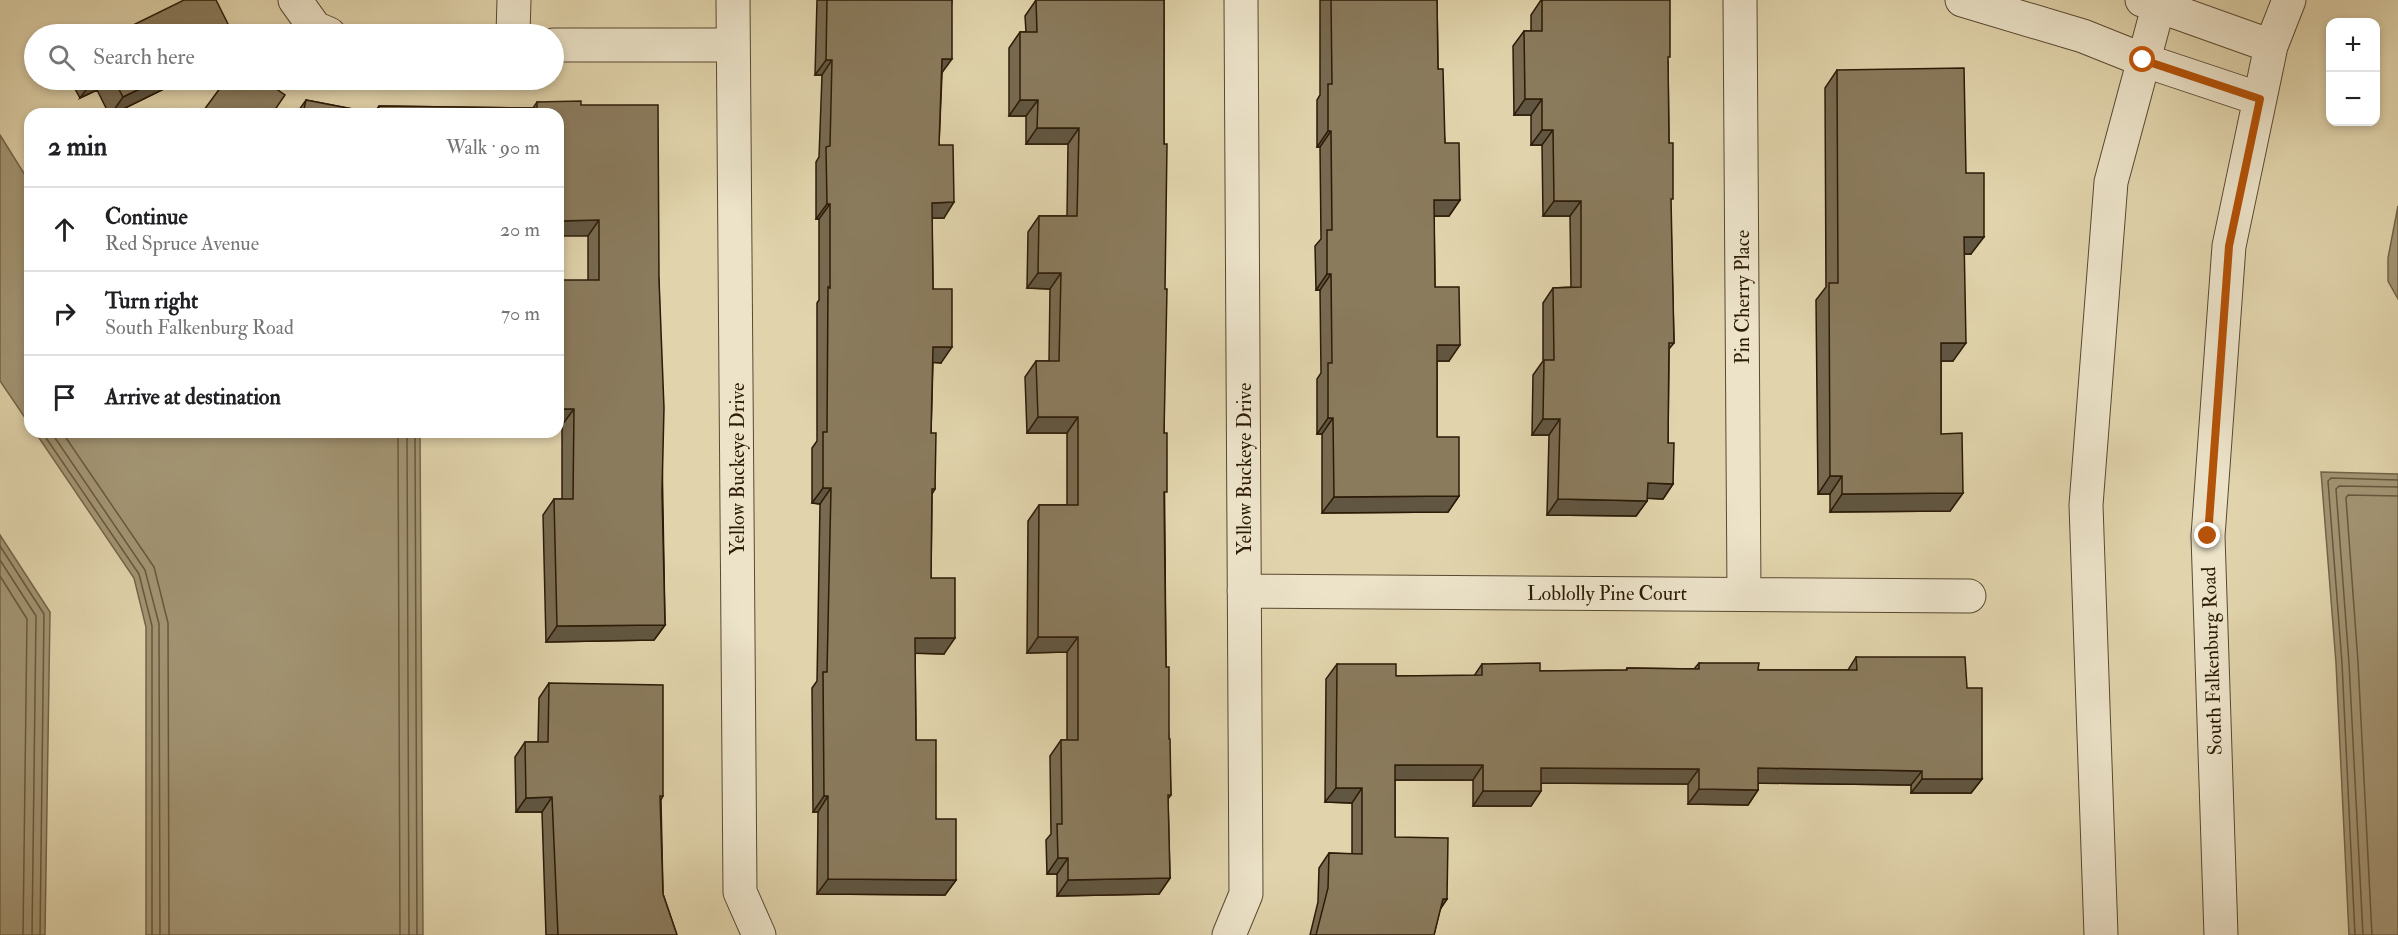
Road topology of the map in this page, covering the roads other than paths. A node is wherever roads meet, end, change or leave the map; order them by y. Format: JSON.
{"nodes":[{"id":1,"x":295,"y":0,"type":"edge"},
{"id":2,"x":514,"y":0,"type":"edge"},
{"id":3,"x":733,"y":0,"type":"edge"},
{"id":4,"x":1241,"y":0,"type":"edge"},
{"id":5,"x":1740,"y":0,"type":"edge"},
{"id":6,"x":1962,"y":0,"type":"edge"},
{"id":7,"x":2289,"y":0,"type":"edge"},
{"id":8,"x":2153,"y":2,"type":"edge"},
{"id":9,"x":312,"y":24,"type":"edge"},
{"id":10,"x":513,"y":24,"type":"edge"},
{"id":11,"x":564,"y":45,"type":"edge"},
{"id":12,"x":734,"y":45,"type":"junction"},
{"id":13,"x":2271,"y":46,"type":"junction"},
{"id":14,"x":2143,"y":60,"type":"junction"},
{"id":15,"x":2260,"y":99,"type":"junction"},
{"id":16,"x":1244,"y":591,"type":"junction"},
{"id":17,"x":1744,"y":594,"type":"junction"},
{"id":18,"x":1969,"y":596,"type":"dead end"},
{"id":19,"x":759,"y":935,"type":"edge"},
{"id":20,"x":1229,"y":935,"type":"edge"},
{"id":21,"x":2101,"y":935,"type":"edge"},
{"id":22,"x":2221,"y":935,"type":"edge"}],
"edges":[{"from":1,"to":9,"type":"street"},
{"from":2,"to":10,"type":"street"},
{"from":3,"to":12,"type":"street","name":"Yellow Buckeye Drive"},
{"from":4,"to":16,"type":"street","name":"Yellow Buckeye Drive"},
{"from":5,"to":17,"type":"street","name":"Pin Cherry Place"},
{"from":6,"to":14,"type":"street"},
{"from":7,"to":13,"type":"street","name":"South Falkenburg Road"},
{"from":8,"to":13,"type":"street"},
{"from":8,"to":14,"type":"street"},
{"from":11,"to":12,"type":"street"},
{"from":12,"to":19,"type":"street","name":"Yellow Buckeye Drive"},
{"from":13,"to":15,"type":"street","name":"South Falkenburg Road"},
{"from":14,"to":15,"type":"street"},
{"from":14,"to":21,"type":"street"},
{"from":15,"to":22,"type":"street","name":"South Falkenburg Road"},
{"from":16,"to":17,"type":"street","name":"Loblolly Pine Court"},
{"from":16,"to":20,"type":"street","name":"Yellow Buckeye Drive"},
{"from":17,"to":18,"type":"street","name":"Loblolly Pine Court"}]}
